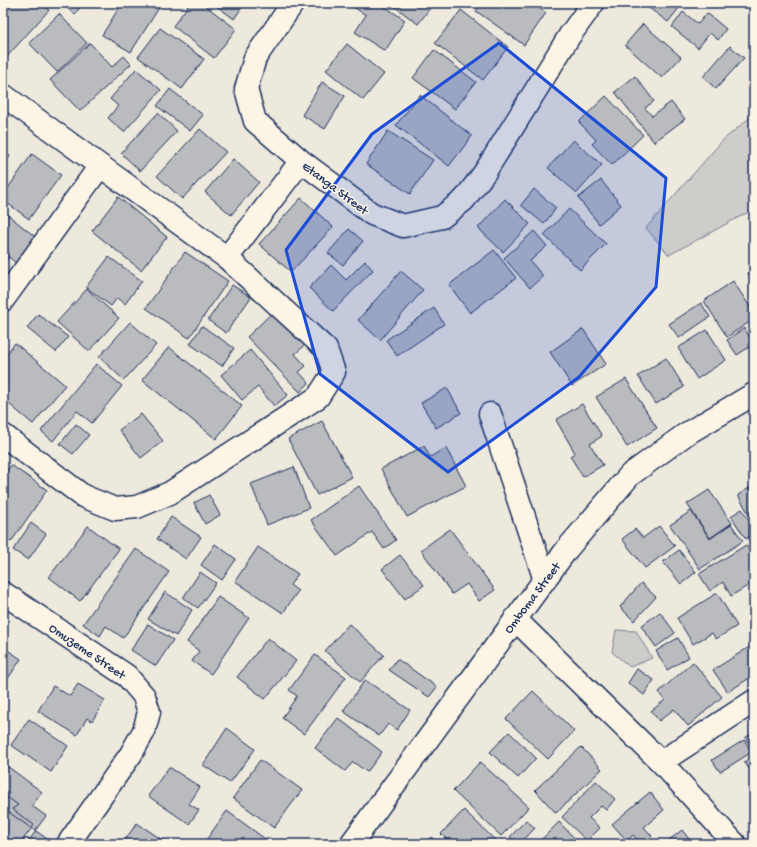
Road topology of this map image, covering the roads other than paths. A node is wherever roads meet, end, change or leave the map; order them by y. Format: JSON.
{"nodes":[{"id":1,"x":293,"y":3,"type":"edge"},
{"id":2,"x":593,"y":3,"type":"edge"},
{"id":3,"x":3,"y":95,"type":"edge"},
{"id":4,"x":301,"y":161,"type":"junction"},
{"id":5,"x":100,"y":166,"type":"junction"},
{"id":6,"x":226,"y":258,"type":"junction"},
{"id":7,"x":3,"y":300,"type":"edge"},
{"id":8,"x":754,"y":394,"type":"edge"},
{"id":9,"x":490,"y":414,"type":"dead end"},
{"id":10,"x":3,"y":435,"type":"edge"},
{"id":11,"x":545,"y":580,"type":"junction"},
{"id":12,"x":3,"y":593,"type":"edge"},
{"id":13,"x":515,"y":619,"type":"junction"},
{"id":14,"x":754,"y":701,"type":"edge"},
{"id":15,"x":661,"y":762,"type":"junction"},
{"id":16,"x":68,"y":844,"type":"edge"},
{"id":17,"x":351,"y":844,"type":"edge"},
{"id":18,"x":735,"y":844,"type":"edge"}],
"edges":[{"from":1,"to":4,"type":"street","name":"Etanga Street"},
{"from":2,"to":4,"type":"street","name":"Etanga Street"},
{"from":3,"to":5,"type":"street"},
{"from":4,"to":6,"type":"street"},
{"from":5,"to":6,"type":"street"},
{"from":5,"to":7,"type":"street"},
{"from":6,"to":10,"type":"street"},
{"from":8,"to":11,"type":"street","name":"Omboma Street"},
{"from":9,"to":11,"type":"street"},
{"from":11,"to":13,"type":"street","name":"Omboma Street"},
{"from":12,"to":16,"type":"street","name":"Omuzeme Street"},
{"from":13,"to":15,"type":"street"},
{"from":13,"to":17,"type":"street","name":"Omboma Street"},
{"from":14,"to":15,"type":"street"},
{"from":15,"to":18,"type":"street"}]}
